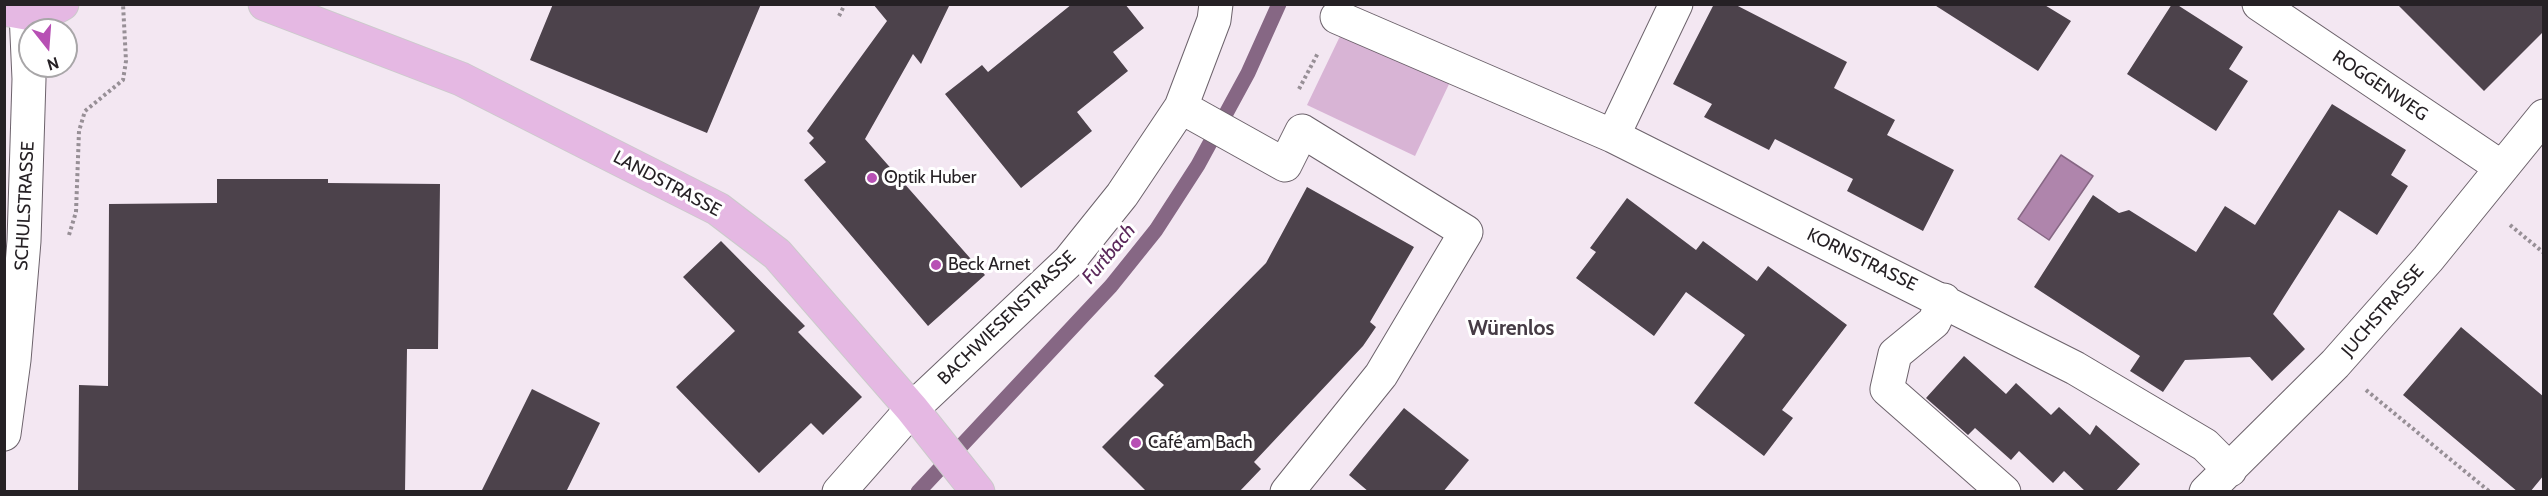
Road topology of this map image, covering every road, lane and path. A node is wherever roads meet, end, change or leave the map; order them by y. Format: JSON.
{"nodes":[{"id":1,"x":62,"y":4,"type":"edge"},
{"id":2,"x":123,"y":4,"type":"edge"},
{"id":3,"x":265,"y":4,"type":"edge"},
{"id":4,"x":845,"y":4,"type":"edge"},
{"id":5,"x":1216,"y":4,"type":"edge"},
{"id":6,"x":1676,"y":4,"type":"edge"},
{"id":7,"x":2259,"y":4,"type":"edge"},
{"id":8,"x":15,"y":11,"type":"edge"},
{"id":9,"x":839,"y":16,"type":"dead end"},
{"id":10,"x":1337,"y":17,"type":"joint"},
{"id":11,"x":1298,"y":91,"type":"dead end"},
{"id":12,"x":1189,"y":112,"type":"junction"},
{"id":13,"x":2544,"y":116,"type":"edge"},
{"id":14,"x":1613,"y":136,"type":"junction"},
{"id":15,"x":2501,"y":166,"type":"junction"},
{"id":16,"x":67,"y":240,"type":"dead end"},
{"id":17,"x":1944,"y":300,"type":"junction"},
{"id":18,"x":2336,"y":364,"type":"junction"},
{"id":19,"x":912,"y":409,"type":"junction"},
{"id":20,"x":4,"y":434,"type":"edge"},
{"id":21,"x":2218,"y":481,"type":"edge"},
{"id":22,"x":975,"y":488,"type":"edge"},
{"id":23,"x":839,"y":492,"type":"edge"},
{"id":24,"x":1287,"y":492,"type":"edge"},
{"id":25,"x":2004,"y":492,"type":"edge"},
{"id":26,"x":2490,"y":492,"type":"edge"}],
"edges":[{"from":1,"to":8,"type":"main road"},
{"from":2,"to":16,"type":"path"},
{"from":3,"to":19,"type":"main road","name":"LANDSTRASSE"},
{"from":4,"to":9,"type":"path"},
{"from":5,"to":12,"type":"street","name":"BACHWIESENSTRASSE"},
{"from":6,"to":14,"type":"street"},
{"from":7,"to":15,"type":"street","name":"ROGGENWEG"},
{"from":8,"to":20,"type":"street","name":"SCHULSTRASSE"},
{"from":10,"to":11,"type":"path"},
{"from":10,"to":14,"type":"street","name":"KORNSTRASSE"},
{"from":12,"to":19,"type":"street","name":"BACHWIESENSTRASSE"},
{"from":12,"to":24,"type":"street"},
{"from":13,"to":15,"type":"street","name":"JUCHSTRASSE"},
{"from":14,"to":17,"type":"street","name":"KORNSTRASSE"},
{"from":15,"to":18,"type":"street","name":"JUCHSTRASSE"},
{"from":17,"to":21,"type":"street","name":"KORNSTRASSE"},
{"from":17,"to":25,"type":"street"},
{"from":18,"to":21,"type":"street","name":"JUCHSTRASSE"},
{"from":18,"to":26,"type":"path"},
{"from":19,"to":22,"type":"main road","name":"LANDSTRASSE"},
{"from":19,"to":23,"type":"street","name":"BACHWIESENSTRASSE"}]}
